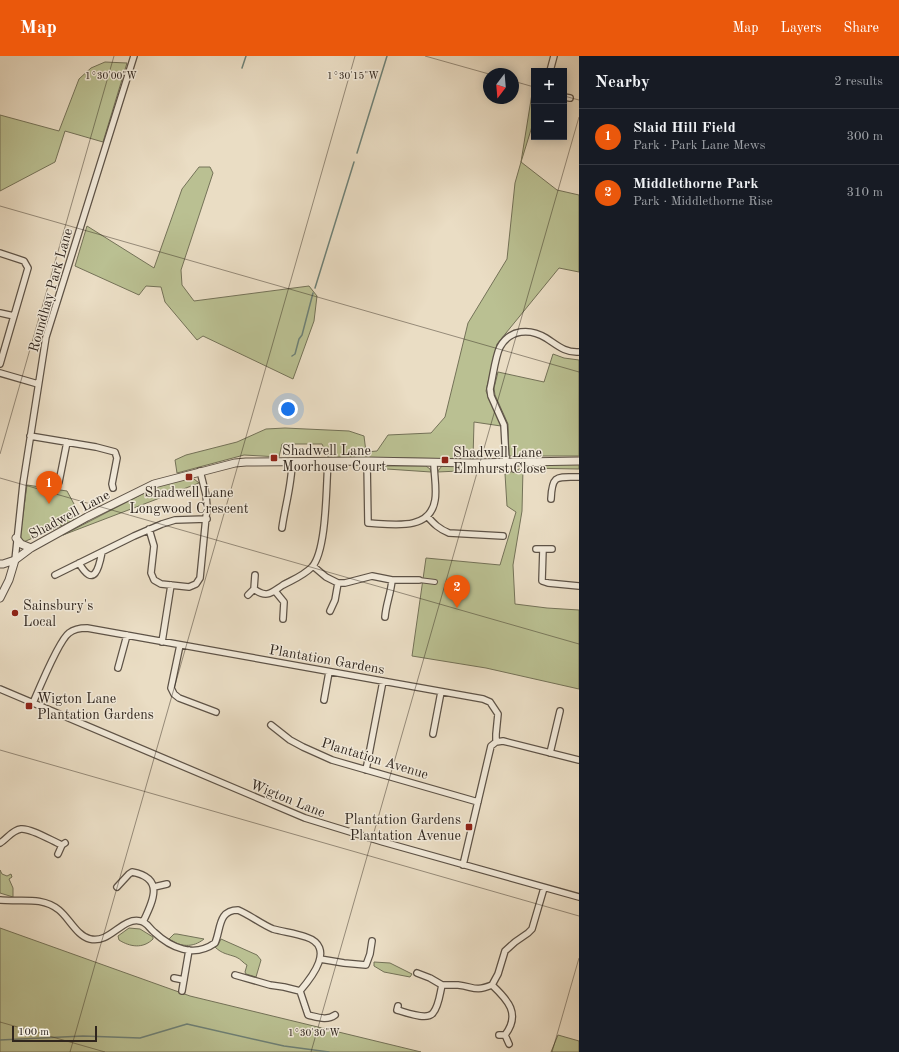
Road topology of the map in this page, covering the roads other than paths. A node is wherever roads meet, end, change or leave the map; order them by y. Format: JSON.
{"nodes":[{"id":1,"x":134,"y":56,"type":"edge"},
{"id":2,"x":554,"y":56,"type":"edge"},
{"id":3,"x":551,"y":68,"type":"edge"},
{"id":4,"x":0,"y":253,"type":"edge"},
{"id":5,"x":0,"y":312,"type":"edge"},
{"id":6,"x":14,"y":316,"type":"junction"},
{"id":7,"x":579,"y":352,"type":"edge"},
{"id":8,"x":0,"y":364,"type":"edge"},
{"id":9,"x":0,"y":373,"type":"edge"},
{"id":10,"x":38,"y":384,"type":"junction"},
{"id":11,"x":30,"y":436,"type":"junction"},
{"id":12,"x":66,"y":442,"type":"junction"},
{"id":13,"x":367,"y":461,"type":"junction"},
{"id":14,"x":579,"y":461,"type":"edge"},
{"id":15,"x":292,"y":462,"type":"junction"},
{"id":16,"x":328,"y":462,"type":"junction"},
{"id":17,"x":506,"y":462,"type":"junction"},
{"id":18,"x":514,"y":462,"type":"junction"},
{"id":19,"x":434,"y":463,"type":"junction"},
{"id":20,"x":514,"y":470,"type":"dead end"},
{"id":21,"x":200,"y":471,"type":"junction"},
{"id":22,"x":579,"y":477,"type":"edge"},
{"id":23,"x":59,"y":482,"type":"dead end"},
{"id":24,"x":113,"y":488,"type":"dead end"},
{"id":25,"x":551,"y":499,"type":"dead end"},
{"id":26,"x":427,"y":516,"type":"junction"},
{"id":27,"x":207,"y":519,"type":"junction"},
{"id":28,"x":282,"y":528,"type":"dead end"},
{"id":29,"x":149,"y":529,"type":"junction"},
{"id":30,"x":503,"y":536,"type":"dead end"},
{"id":31,"x":16,"y":538,"type":"junction"},
{"id":32,"x":31,"y":548,"type":"junction"},
{"id":33,"x":536,"y":549,"type":"dead end"},
{"id":34,"x":543,"y":549,"type":"junction"},
{"id":35,"x":552,"y":549,"type":"dead end"},
{"id":36,"x":102,"y":552,"type":"junction"},
{"id":37,"x":15,"y":560,"type":"junction"},
{"id":38,"x":79,"y":563,"type":"junction"},
{"id":39,"x":0,"y":564,"type":"edge"},
{"id":40,"x":313,"y":566,"type":"junction"},
{"id":41,"x":55,"y":575,"type":"dead end"},
{"id":42,"x":255,"y":575,"type":"dead end"},
{"id":43,"x":392,"y":580,"type":"junction"},
{"id":44,"x":419,"y":580,"type":"joint"},
{"id":45,"x":435,"y":582,"type":"dead end"},
{"id":46,"x":338,"y":583,"type":"junction"},
{"id":47,"x":171,"y":585,"type":"junction"},
{"id":48,"x":579,"y":586,"type":"edge"},
{"id":49,"x":254,"y":589,"type":"junction"},
{"id":50,"x":275,"y":591,"type":"junction"},
{"id":51,"x":248,"y":594,"type":"dead end"},
{"id":52,"x":0,"y":598,"type":"edge"},
{"id":53,"x":330,"y":611,"type":"dead end"},
{"id":54,"x":385,"y":617,"type":"dead end"},
{"id":55,"x":283,"y":619,"type":"dead end"},
{"id":56,"x":127,"y":635,"type":"junction"},
{"id":57,"x":162,"y":642,"type":"junction"},
{"id":58,"x":180,"y":645,"type":"junction"},
{"id":59,"x":118,"y":668,"type":"dead end"},
{"id":60,"x":329,"y":672,"type":"junction"},
{"id":61,"x":383,"y":681,"type":"junction"},
{"id":62,"x":0,"y":689,"type":"edge"},
{"id":63,"x":441,"y":692,"type":"junction"},
{"id":64,"x":324,"y":700,"type":"dead end"},
{"id":65,"x":33,"y":703,"type":"junction"},
{"id":66,"x":560,"y":711,"type":"dead end"},
{"id":67,"x":216,"y":712,"type":"dead end"},
{"id":68,"x":272,"y":725,"type":"dead end"},
{"id":69,"x":433,"y":734,"type":"dead end"},
{"id":70,"x":496,"y":742,"type":"junction"},
{"id":71,"x":550,"y":753,"type":"junction"},
{"id":72,"x":579,"y":760,"type":"edge"},
{"id":73,"x":366,"y":770,"type":"junction"},
{"id":74,"x":478,"y":802,"type":"junction"},
{"id":75,"x":0,"y":843,"type":"edge"},
{"id":76,"x":58,"y":854,"type":"dead end"},
{"id":77,"x":463,"y":865,"type":"junction"},
{"id":78,"x":167,"y":884,"type":"dead end"},
{"id":79,"x":117,"y":887,"type":"dead end"},
{"id":80,"x":154,"y":887,"type":"junction"},
{"id":81,"x":544,"y":888,"type":"junction"},
{"id":82,"x":579,"y":897,"type":"edge"},
{"id":83,"x":0,"y":900,"type":"edge"},
{"id":84,"x":143,"y":922,"type":"junction"},
{"id":85,"x":372,"y":941,"type":"dead end"},
{"id":86,"x":190,"y":950,"type":"junction"},
{"id":87,"x":320,"y":959,"type":"junction"},
{"id":88,"x":417,"y":973,"type":"dead end"},
{"id":89,"x":235,"y":975,"type":"dead end"},
{"id":90,"x":174,"y":978,"type":"dead end"},
{"id":91,"x":184,"y":980,"type":"junction"},
{"id":92,"x":442,"y":985,"type":"junction"},
{"id":93,"x":492,"y":985,"type":"junction"},
{"id":94,"x":182,"y":991,"type":"dead end"},
{"id":95,"x":300,"y":991,"type":"junction"},
{"id":96,"x":398,"y":1006,"type":"dead end"},
{"id":97,"x":335,"y":1015,"type":"dead end"},
{"id":98,"x":509,"y":1044,"type":"dead end"}],
"edges":[{"from":1,"to":10,"type":"street","name":"Roundhay Park Lane"},
{"from":2,"to":3,"type":"street"},
{"from":4,"to":6,"type":"street"},
{"from":5,"to":6,"type":"street"},
{"from":6,"to":8,"type":"street"},
{"from":7,"to":17,"type":"street"},
{"from":9,"to":10,"type":"street"},
{"from":10,"to":11,"type":"street","name":"Roundhay Park Lane"},
{"from":11,"to":12,"type":"street"},
{"from":11,"to":31,"type":"street","name":"Roundhay Park Lane"},
{"from":12,"to":23,"type":"street"},
{"from":12,"to":24,"type":"street"},
{"from":13,"to":16,"type":"street","name":"Shadwell Lane"},
{"from":13,"to":19,"type":"street","name":"Shadwell Lane"},
{"from":13,"to":26,"type":"street"},
{"from":14,"to":18,"type":"street","name":"Shadwell Lane"},
{"from":15,"to":16,"type":"street","name":"Shadwell Lane"},
{"from":15,"to":21,"type":"street","name":"Shadwell Lane"},
{"from":15,"to":28,"type":"street"},
{"from":16,"to":40,"type":"street"},
{"from":17,"to":18,"type":"street","name":"Shadwell Lane"},
{"from":17,"to":19,"type":"street","name":"Shadwell Lane"},
{"from":18,"to":20,"type":"street"},
{"from":19,"to":26,"type":"street"},
{"from":21,"to":27,"type":"street"},
{"from":21,"to":32,"type":"street","name":"Shadwell Lane"},
{"from":22,"to":25,"type":"street"},
{"from":26,"to":30,"type":"street"},
{"from":27,"to":29,"type":"street"},
{"from":27,"to":47,"type":"street"},
{"from":29,"to":36,"type":"street"},
{"from":29,"to":47,"type":"street"},
{"from":31,"to":32,"type":"street"},
{"from":31,"to":37,"type":"street","name":"Roundhay Park Lane"},
{"from":32,"to":37,"type":"street","name":"Shadwell Lane"},
{"from":33,"to":34,"type":"street"},
{"from":34,"to":35,"type":"street"},
{"from":34,"to":48,"type":"street"},
{"from":36,"to":38,"type":"street"},
{"from":36,"to":38,"type":"street"},
{"from":37,"to":39,"type":"street","name":"Shadwell Lane"},
{"from":37,"to":52,"type":"street"},
{"from":38,"to":41,"type":"street"},
{"from":40,"to":46,"type":"street"},
{"from":40,"to":50,"type":"street"},
{"from":42,"to":49,"type":"street"},
{"from":43,"to":44,"type":"street"},
{"from":43,"to":46,"type":"street"},
{"from":43,"to":54,"type":"street"},
{"from":44,"to":45,"type":"street"},
{"from":46,"to":53,"type":"street"},
{"from":47,"to":57,"type":"street"},
{"from":49,"to":50,"type":"street"},
{"from":49,"to":51,"type":"street"},
{"from":50,"to":55,"type":"street"},
{"from":56,"to":57,"type":"street","name":"Plantation Gardens"},
{"from":56,"to":59,"type":"street"},
{"from":56,"to":65,"type":"street","name":"Plantation Gardens"},
{"from":57,"to":58,"type":"street","name":"Plantation Gardens"},
{"from":58,"to":60,"type":"street","name":"Plantation Gardens"},
{"from":58,"to":67,"type":"street"},
{"from":60,"to":61,"type":"street","name":"Plantation Gardens"},
{"from":60,"to":64,"type":"street"},
{"from":61,"to":63,"type":"street","name":"Plantation Gardens"},
{"from":61,"to":73,"type":"street"},
{"from":62,"to":65,"type":"street","name":"Wigton Lane"},
{"from":63,"to":69,"type":"street"},
{"from":63,"to":70,"type":"street","name":"Plantation Gardens"},
{"from":65,"to":77,"type":"street","name":"Wigton Lane"},
{"from":66,"to":71,"type":"street"},
{"from":68,"to":73,"type":"street","name":"Plantation Avenue"},
{"from":70,"to":71,"type":"street"},
{"from":70,"to":74,"type":"street","name":"Plantation Gardens"},
{"from":71,"to":72,"type":"street"},
{"from":73,"to":74,"type":"street","name":"Plantation Avenue"},
{"from":74,"to":77,"type":"street","name":"Plantation Gardens"},
{"from":75,"to":76,"type":"street"},
{"from":77,"to":81,"type":"street","name":"Wigton Lane"},
{"from":78,"to":80,"type":"street"},
{"from":79,"to":80,"type":"street"},
{"from":80,"to":84,"type":"street"},
{"from":81,"to":82,"type":"street","name":"Wigton Lane"},
{"from":81,"to":93,"type":"street"},
{"from":83,"to":84,"type":"street"},
{"from":84,"to":86,"type":"street"},
{"from":85,"to":87,"type":"street"},
{"from":86,"to":87,"type":"street"},
{"from":86,"to":91,"type":"street"},
{"from":87,"to":95,"type":"street"},
{"from":88,"to":92,"type":"street"},
{"from":89,"to":95,"type":"street"},
{"from":90,"to":91,"type":"street"},
{"from":91,"to":94,"type":"street"},
{"from":92,"to":93,"type":"street"},
{"from":92,"to":96,"type":"street"},
{"from":93,"to":98,"type":"street"},
{"from":95,"to":97,"type":"street"}]}
